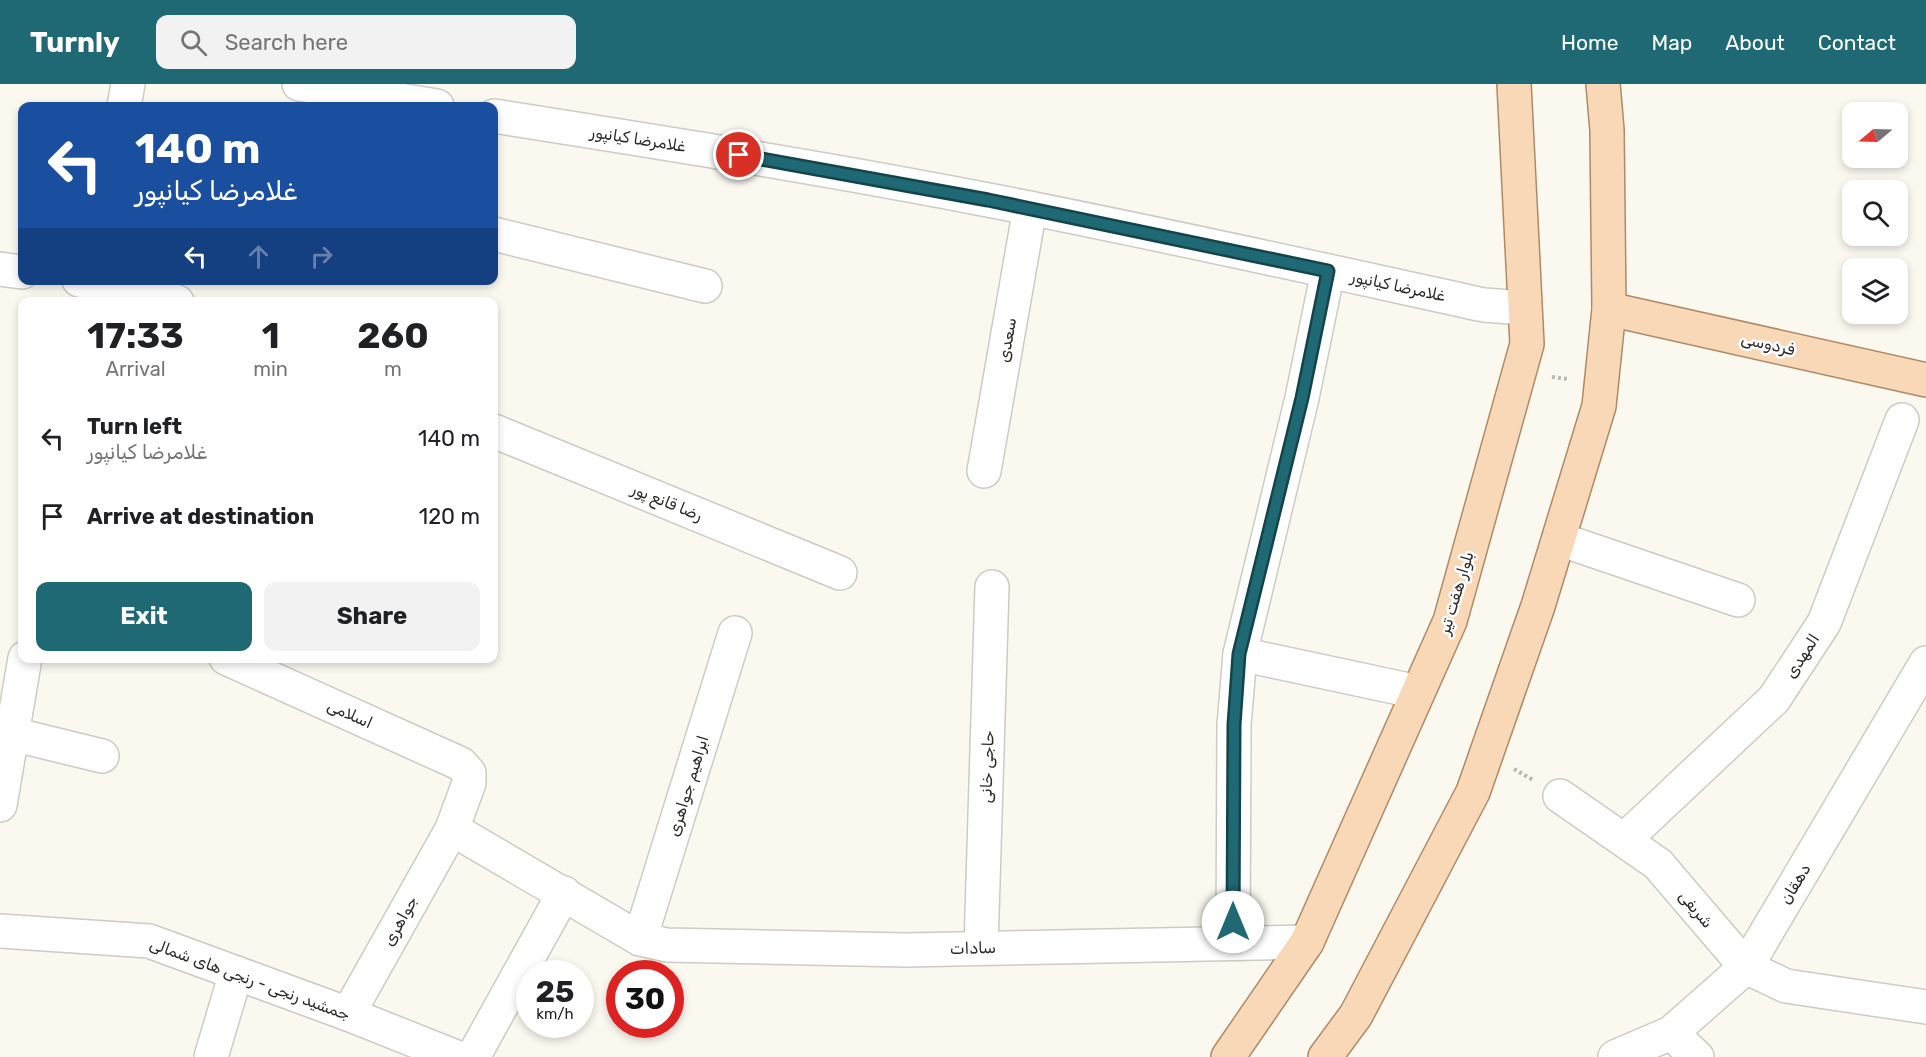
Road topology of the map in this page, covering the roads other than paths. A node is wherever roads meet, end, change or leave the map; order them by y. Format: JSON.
{"nodes":[{"id":1,"x":128,"y":84,"type":"edge"},
{"id":2,"x":299,"y":84,"type":"edge"},
{"id":3,"x":1514,"y":84,"type":"edge"},
{"id":4,"x":1603,"y":84,"type":"edge"},
{"id":5,"x":336,"y":98,"type":"edge"},
{"id":6,"x":125,"y":102,"type":"edge"},
{"id":7,"x":386,"y":102,"type":"edge"},
{"id":8,"x":498,"y":117,"type":"edge"},
{"id":9,"x":1030,"y":208,"type":"junction"},
{"id":10,"x":498,"y":235,"type":"edge"},
{"id":11,"x":0,"y":269,"type":"edge"},
{"id":12,"x":18,"y":271,"type":"edge"},
{"id":13,"x":1328,"y":271,"type":"junction"},
{"id":14,"x":85,"y":286,"type":"edge"},
{"id":15,"x":705,"y":286,"type":"dead end"},
{"id":16,"x":166,"y":297,"type":"edge"},
{"id":17,"x":1524,"y":308,"type":"junction"},
{"id":18,"x":1609,"y":309,"type":"junction"},
{"id":19,"x":1926,"y":380,"type":"edge"},
{"id":20,"x":1902,"y":420,"type":"dead end"},
{"id":21,"x":498,"y":433,"type":"edge"},
{"id":22,"x":984,"y":471,"type":"dead end"},
{"id":23,"x":1558,"y":539,"type":"junction"},
{"id":24,"x":840,"y":573,"type":"dead end"},
{"id":25,"x":992,"y":587,"type":"dead end"},
{"id":26,"x":1738,"y":600,"type":"dead end"},
{"id":27,"x":735,"y":633,"type":"dead end"},
{"id":28,"x":1239,"y":654,"type":"junction"},
{"id":29,"x":237,"y":663,"type":"edge"},
{"id":30,"x":1926,"y":663,"type":"edge"},
{"id":31,"x":16,"y":664,"type":"edge"},
{"id":32,"x":1418,"y":692,"type":"junction"},
{"id":33,"x":12,"y":734,"type":"junction"},
{"id":34,"x":102,"y":756,"type":"dead end"},
{"id":35,"x":469,"y":773,"type":"joint"},
{"id":36,"x":1560,"y":796,"type":"road end"},
{"id":37,"x":0,"y":805,"type":"edge"},
{"id":38,"x":452,"y":829,"type":"junction"},
{"id":39,"x":1624,"y":840,"type":"junction"},
{"id":40,"x":564,"y":893,"type":"junction"},
{"id":41,"x":0,"y":931,"type":"edge"},
{"id":42,"x":640,"y":939,"type":"junction"},
{"id":43,"x":1307,"y":942,"type":"junction"},
{"id":44,"x":1233,"y":944,"type":"junction"},
{"id":45,"x":981,"y":947,"type":"junction"},
{"id":46,"x":1746,"y":967,"type":"junction"},
{"id":47,"x":236,"y":973,"type":"junction"},
{"id":48,"x":1926,"y":1007,"type":"edge"},
{"id":49,"x":348,"y":1014,"type":"junction"},
{"id":50,"x":1671,"y":1033,"type":"junction"},
{"id":51,"x":211,"y":1057,"type":"edge"},
{"id":52,"x":456,"y":1057,"type":"edge"},
{"id":53,"x":473,"y":1057,"type":"edge"},
{"id":54,"x":1228,"y":1057,"type":"edge"},
{"id":55,"x":1325,"y":1057,"type":"edge"},
{"id":56,"x":1615,"y":1057,"type":"edge"},
{"id":57,"x":1696,"y":1057,"type":"edge"}],
"edges":[{"from":1,"to":6,"type":"street"},
{"from":2,"to":5,"type":"street"},
{"from":3,"to":17,"type":"main road","name":"بلوار هفت تیر"},
{"from":4,"to":18,"type":"main road"},
{"from":5,"to":7,"type":"street"},
{"from":8,"to":9,"type":"street","name":"غلامرضا کیانپور"},
{"from":9,"to":13,"type":"street","name":"غلامرضا کیانپور"},
{"from":9,"to":22,"type":"street","name":"سعدی"},
{"from":10,"to":15,"type":"street"},
{"from":11,"to":12,"type":"street"},
{"from":13,"to":17,"type":"street","name":"غلامرضا کیانپور"},
{"from":13,"to":28,"type":"street"},
{"from":14,"to":16,"type":"street"},
{"from":17,"to":32,"type":"main road","name":"بلوار هفت تیر"},
{"from":18,"to":19,"type":"main road","name":"فردوسی"},
{"from":18,"to":23,"type":"main road"},
{"from":20,"to":39,"type":"street","name":"المهدی"},
{"from":21,"to":24,"type":"street","name":"رضا قانع پور"},
{"from":23,"to":26,"type":"street"},
{"from":23,"to":55,"type":"main road"},
{"from":25,"to":45,"type":"street","name":"حاجی خانی"},
{"from":27,"to":42,"type":"street","name":"ابراهیم جواهری"},
{"from":28,"to":32,"type":"street"},
{"from":28,"to":44,"type":"street"},
{"from":29,"to":35,"type":"street","name":"اسلامی"},
{"from":30,"to":46,"type":"street","name":"دهقان"},
{"from":31,"to":33,"type":"street"},
{"from":32,"to":43,"type":"main road","name":"بلوار هفت تیر"},
{"from":33,"to":34,"type":"street"},
{"from":33,"to":37,"type":"street"},
{"from":35,"to":38,"type":"street","name":"جواهری"},
{"from":36,"to":39,"type":"street","name":"شریفی"},
{"from":38,"to":40,"type":"street"},
{"from":38,"to":49,"type":"street","name":"جواهری"},
{"from":39,"to":46,"type":"street","name":"شریفی"},
{"from":40,"to":42,"type":"street"},
{"from":40,"to":53,"type":"street"},
{"from":41,"to":47,"type":"street","name":"جمشید رنجی - رنجی های شمالی"},
{"from":42,"to":45,"type":"street","name":"سادات"},
{"from":43,"to":44,"type":"street","name":"سادات"},
{"from":43,"to":54,"type":"main road","name":"بلوار هفت تیر"},
{"from":44,"to":45,"type":"street","name":"سادات"},
{"from":46,"to":48,"type":"street","name":"شریفی"},
{"from":46,"to":50,"type":"street","name":"دهقان"},
{"from":47,"to":49,"type":"street","name":"جمشید رنجی - رنجی های شمالی"},
{"from":47,"to":51,"type":"street"},
{"from":49,"to":52,"type":"street","name":"جمشید رنجی - رنجی های شمالی"},
{"from":50,"to":56,"type":"street","name":"دهقان"},
{"from":50,"to":57,"type":"street"}]}
